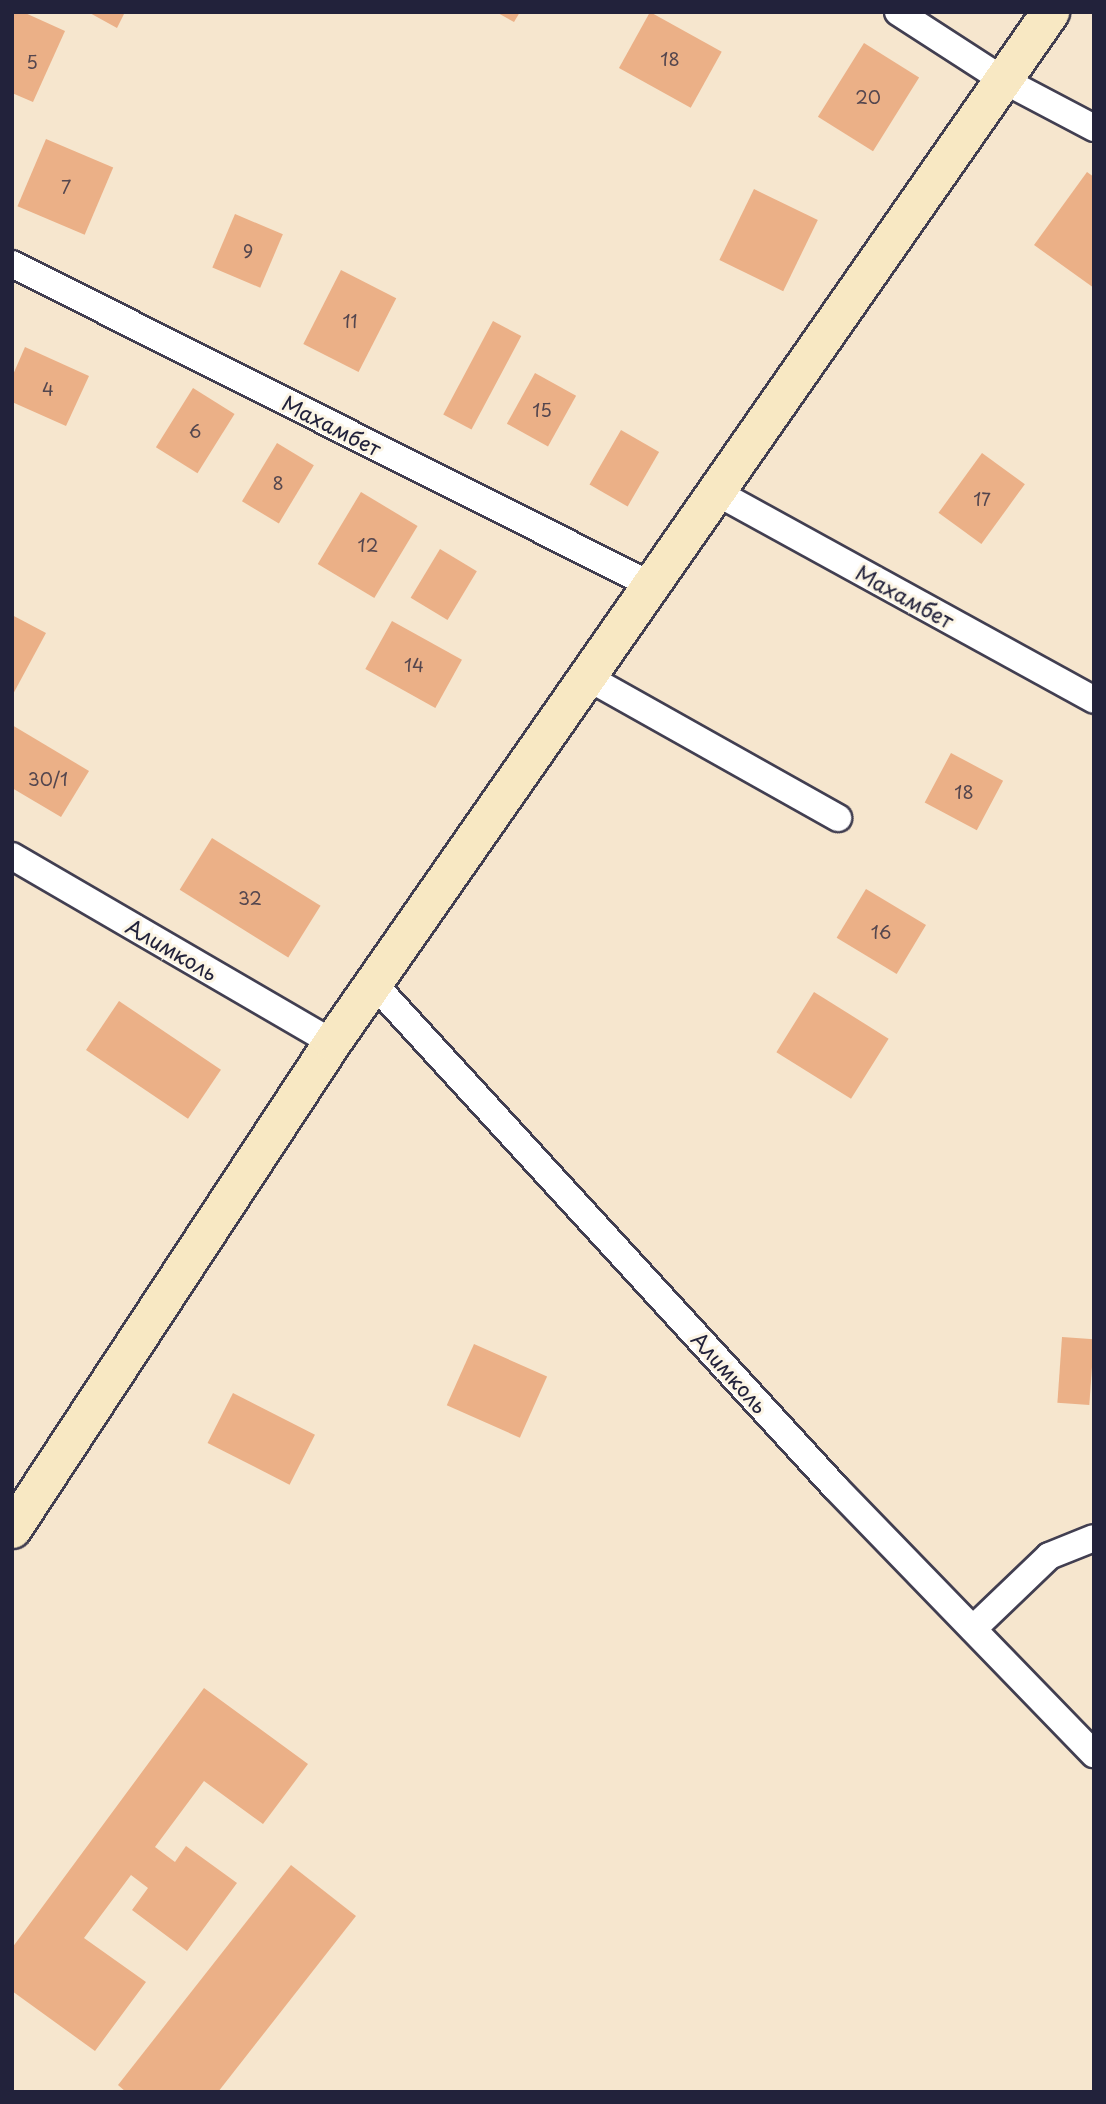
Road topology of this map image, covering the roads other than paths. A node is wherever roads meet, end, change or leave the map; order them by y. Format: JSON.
{"nodes":[{"id":1,"x":898,"y":12,"type":"edge"},
{"id":2,"x":1050,"y":12,"type":"edge"},
{"id":3,"x":1003,"y":80,"type":"junction"},
{"id":4,"x":1094,"y":128,"type":"edge"},
{"id":5,"x":12,"y":264,"type":"edge"},
{"id":6,"x":716,"y":492,"type":"junction"},
{"id":7,"x":651,"y":585,"type":"junction"},
{"id":8,"x":587,"y":677,"type":"junction"},
{"id":9,"x":1094,"y":700,"type":"edge"},
{"id":10,"x":838,"y":818,"type":"dead end"},
{"id":11,"x":12,"y":856,"type":"edge"},
{"id":12,"x":373,"y":983,"type":"junction"},
{"id":13,"x":332,"y":1042,"type":"junction"},
{"id":14,"x":12,"y":1529,"type":"edge"},
{"id":15,"x":1094,"y":1538,"type":"edge"},
{"id":16,"x":973,"y":1629,"type":"junction"},
{"id":17,"x":1094,"y":1754,"type":"edge"}],
"edges":[{"from":1,"to":3,"type":"street"},
{"from":2,"to":3,"type":"street"},
{"from":3,"to":4,"type":"street"},
{"from":3,"to":6,"type":"street"},
{"from":5,"to":7,"type":"street","name":"Махамбет"},
{"from":6,"to":7,"type":"street"},
{"from":6,"to":9,"type":"street","name":"Махамбет"},
{"from":7,"to":8,"type":"street"},
{"from":8,"to":10,"type":"street"},
{"from":8,"to":12,"type":"street"},
{"from":11,"to":13,"type":"street","name":"Алимколь"},
{"from":12,"to":13,"type":"street"},
{"from":12,"to":16,"type":"street","name":"Алимколь"},
{"from":13,"to":14,"type":"street"},
{"from":15,"to":16,"type":"street"},
{"from":16,"to":17,"type":"street","name":"Алимколь"}]}
